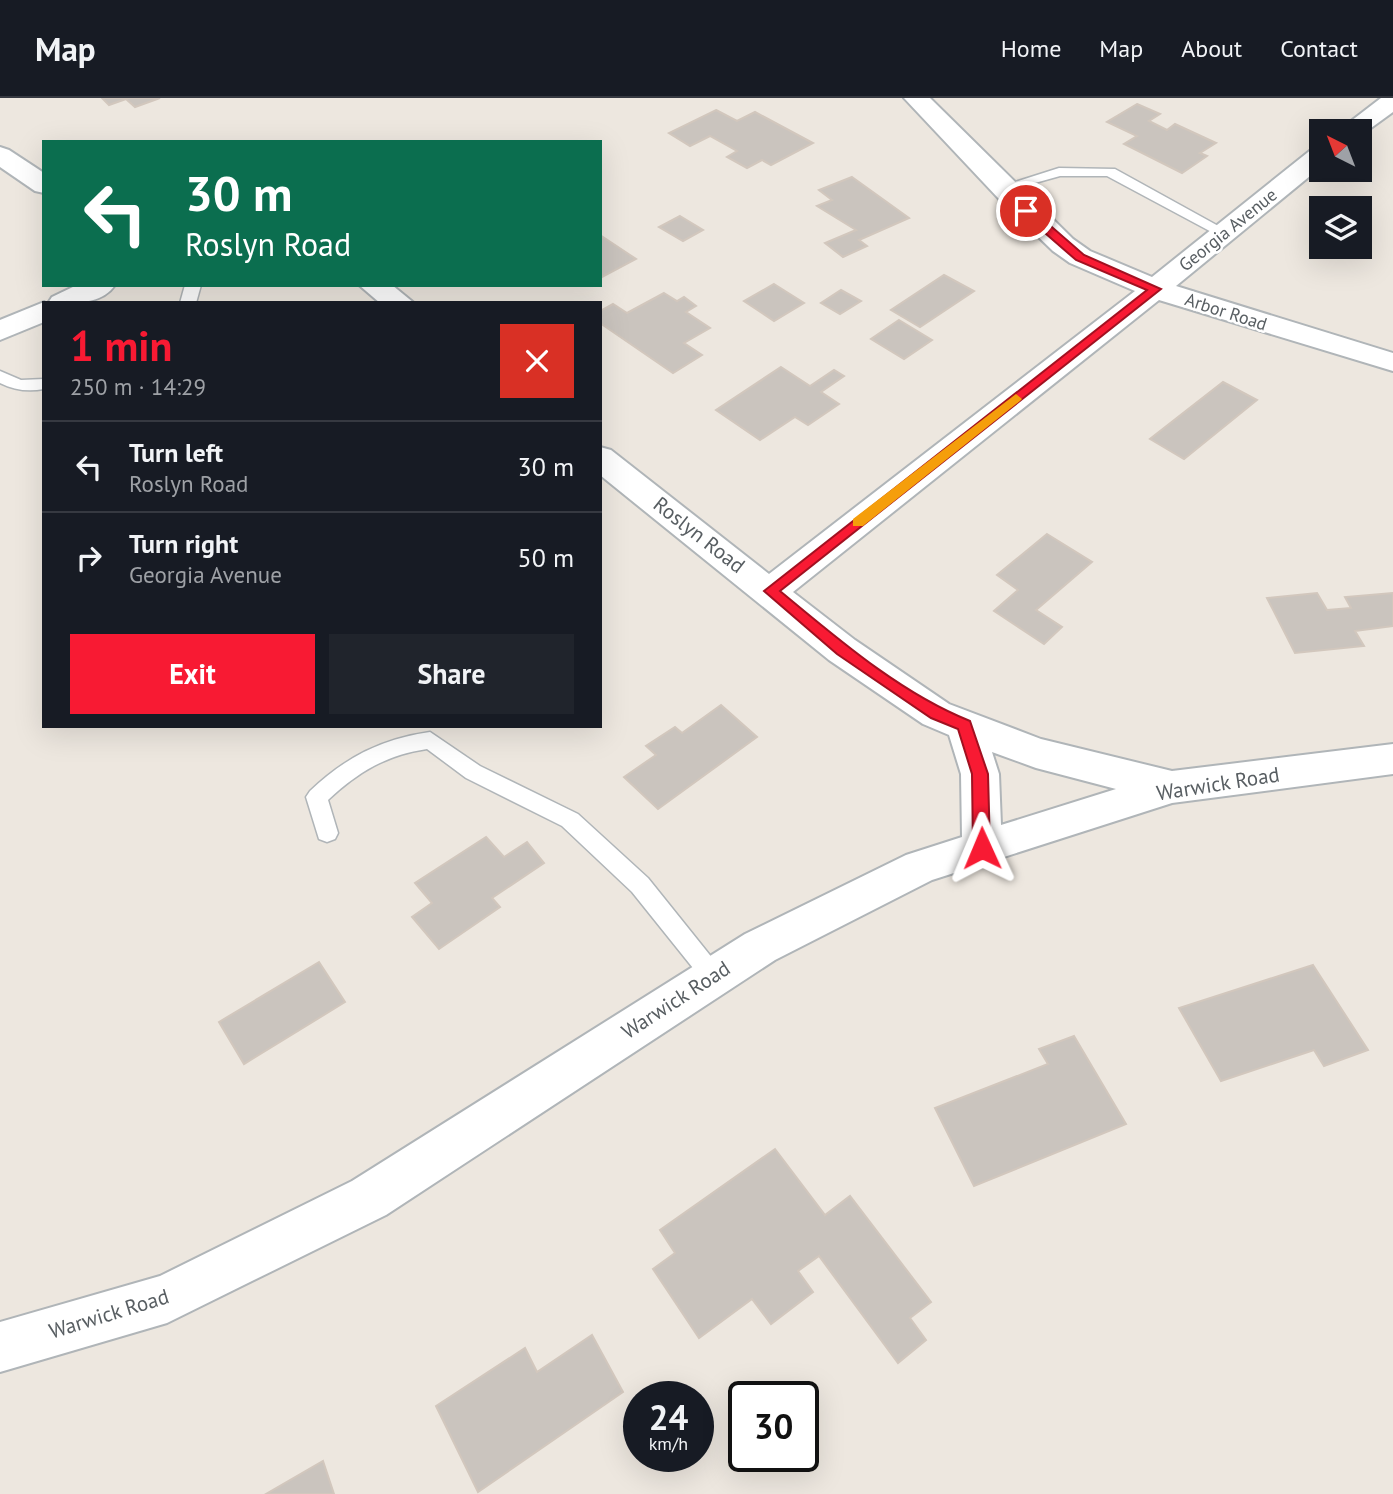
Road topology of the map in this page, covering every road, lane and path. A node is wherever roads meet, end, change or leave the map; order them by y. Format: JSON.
{"nodes":[{"id":1,"x":916,"y":98,"type":"edge"},
{"id":2,"x":1393,"y":102,"type":"edge"},
{"id":3,"x":1368,"y":119,"type":"edge"},
{"id":4,"x":0,"y":155,"type":"edge"},
{"id":5,"x":1309,"y":164,"type":"edge"},
{"id":6,"x":42,"y":184,"type":"edge"},
{"id":7,"x":1003,"y":188,"type":"junction"},
{"id":8,"x":1224,"y":233,"type":"junction"},
{"id":9,"x":97,"y":287,"type":"edge"},
{"id":10,"x":376,"y":287,"type":"edge"},
{"id":11,"x":1155,"y":289,"type":"junction"},
{"id":12,"x":66,"y":301,"type":"edge"},
{"id":13,"x":397,"y":301,"type":"edge"},
{"id":14,"x":42,"y":312,"type":"edge"},
{"id":15,"x":0,"y":331,"type":"edge"},
{"id":16,"x":1393,"y":362,"type":"edge"},
{"id":17,"x":0,"y":376,"type":"edge"},
{"id":18,"x":42,"y":385,"type":"edge"},
{"id":19,"x":602,"y":460,"type":"edge"},
{"id":20,"x":771,"y":591,"type":"junction"},
{"id":21,"x":965,"y":725,"type":"junction"},
{"id":22,"x":1393,"y":759,"type":"edge"},
{"id":23,"x":1172,"y":787,"type":"junction"},
{"id":24,"x":327,"y":833,"type":"dead end"},
{"id":25,"x":982,"y":848,"type":"junction"},
{"id":26,"x":713,"y":976,"type":"junction"},
{"id":27,"x":0,"y":1347,"type":"edge"}],
"edges":[{"from":1,"to":7,"type":"street","name":"Arbor Road"},
{"from":2,"to":3,"type":"street"},
{"from":4,"to":6,"type":"street"},
{"from":5,"to":8,"type":"street","name":"Georgia Avenue"},
{"from":7,"to":8,"type":"lane"},
{"from":7,"to":11,"type":"street","name":"Arbor Road"},
{"from":8,"to":11,"type":"street","name":"Georgia Avenue"},
{"from":9,"to":12,"type":"street"},
{"from":10,"to":13,"type":"street"},
{"from":11,"to":16,"type":"street","name":"Arbor Road"},
{"from":11,"to":20,"type":"street","name":"Georgia Avenue"},
{"from":14,"to":15,"type":"street"},
{"from":17,"to":18,"type":"lane"},
{"from":19,"to":20,"type":"street","name":"Roslyn Road"},
{"from":20,"to":21,"type":"street","name":"Roslyn Road"},
{"from":21,"to":23,"type":"street","name":"Roslyn Road"},
{"from":21,"to":25,"type":"street"},
{"from":22,"to":23,"type":"street","name":"Warwick Road"},
{"from":23,"to":25,"type":"street","name":"Warwick Road"},
{"from":24,"to":26,"type":"lane"},
{"from":25,"to":26,"type":"street","name":"Warwick Road"},
{"from":26,"to":27,"type":"street","name":"Warwick Road"}]}
